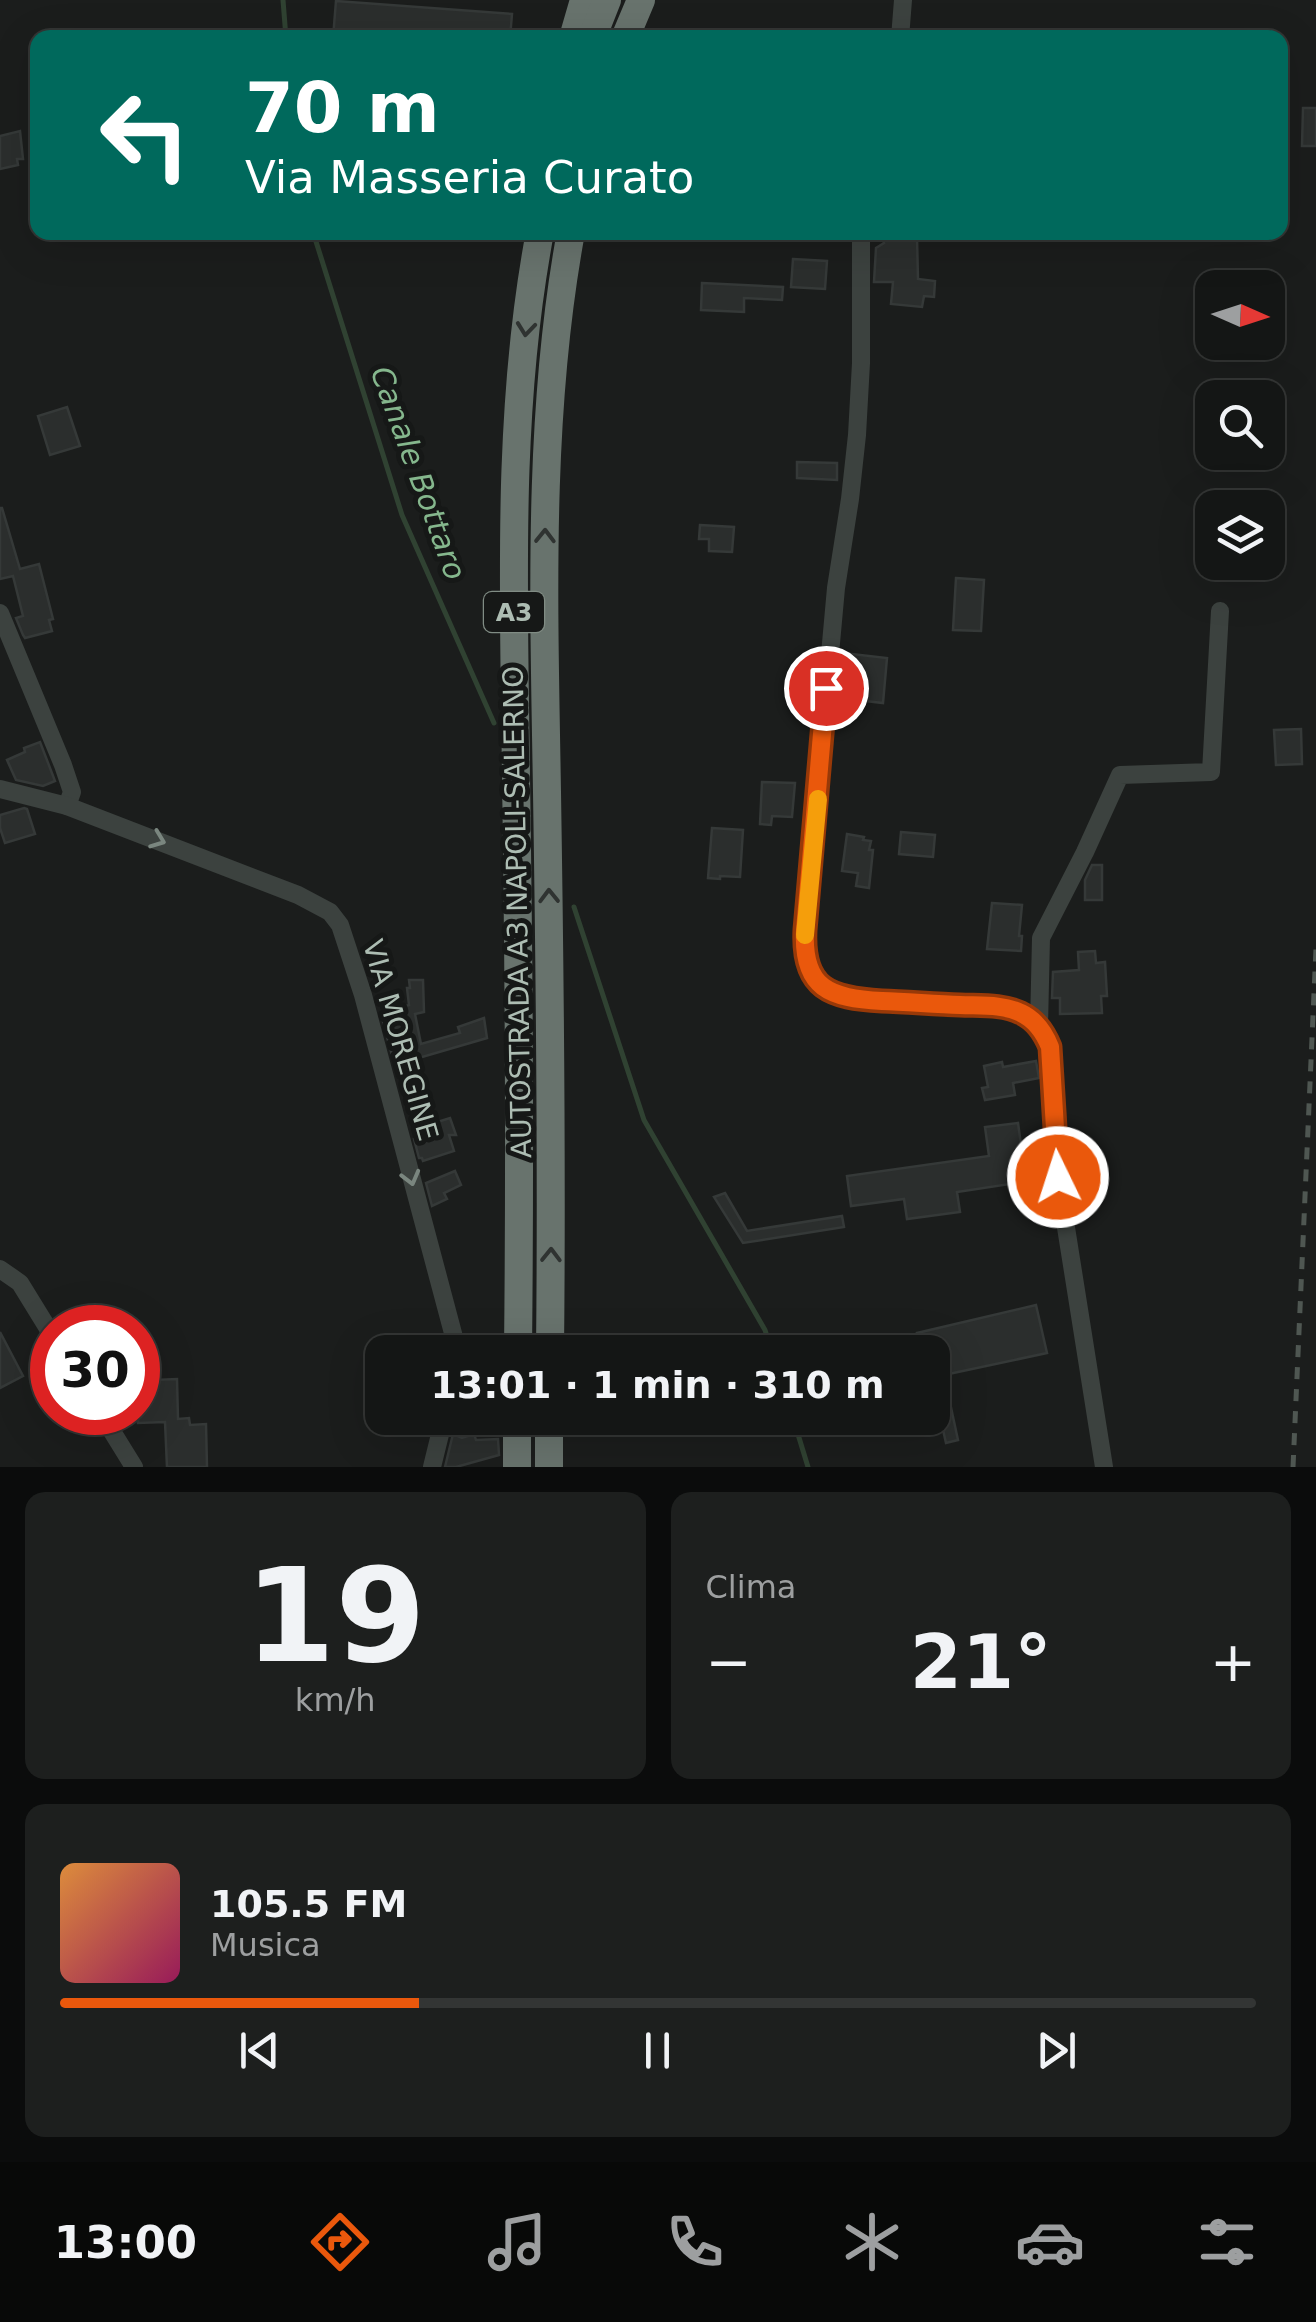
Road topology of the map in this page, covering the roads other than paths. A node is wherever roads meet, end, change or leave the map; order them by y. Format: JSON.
{"nodes":[{"id":1,"x":584,"y":0,"type":"edge"},
{"id":2,"x":607,"y":0,"type":"edge"},
{"id":3,"x":641,"y":0,"type":"edge"},
{"id":4,"x":902,"y":0,"type":"edge"},
{"id":5,"x":575,"y":30,"type":"edge"},
{"id":6,"x":595,"y":30,"type":"edge"},
{"id":7,"x":628,"y":30,"type":"edge"},
{"id":8,"x":900,"y":30,"type":"edge"},
{"id":9,"x":570,"y":240,"type":"edge"},
{"id":10,"x":861,"y":240,"type":"edge"},
{"id":11,"x":537,"y":241,"type":"edge"},
{"id":12,"x":1220,"y":611,"type":"dead end"},
{"id":13,"x":0,"y":613,"type":"edge"},
{"id":14,"x":0,"y":789,"type":"edge"},
{"id":15,"x":67,"y":806,"type":"junction"},
{"id":16,"x":1039,"y":1026,"type":"junction"},
{"id":17,"x":0,"y":1269,"type":"edge"},
{"id":18,"x":34,"y":1305,"type":"edge"},
{"id":19,"x":453,"y":1335,"type":"edge"},
{"id":20,"x":518,"y":1335,"type":"edge"},
{"id":21,"x":550,"y":1335,"type":"edge"},
{"id":22,"x":114,"y":1435,"type":"edge"},
{"id":23,"x":440,"y":1435,"type":"edge"},
{"id":24,"x":517,"y":1435,"type":"edge"},
{"id":25,"x":550,"y":1435,"type":"edge"},
{"id":26,"x":134,"y":1467,"type":"edge"},
{"id":27,"x":432,"y":1467,"type":"edge"},
{"id":28,"x":517,"y":1467,"type":"edge"},
{"id":29,"x":549,"y":1467,"type":"edge"},
{"id":30,"x":1104,"y":1467,"type":"edge"}],
"edges":[{"from":1,"to":5,"type":"highway"},
{"from":2,"to":6,"type":"highway"},
{"from":3,"to":7,"type":"highway"},
{"from":4,"to":8,"type":"street"},
{"from":21,"to":9,"type":"highway","name":"AUTOSTRADA A3 NAPOLI-SALERNO","number":"A3","one_way":true},
{"from":10,"to":16,"type":"street"},
{"from":11,"to":20,"type":"highway","name":"AUTOSTRADA A3 NAPOLI-SALERNO","number":"A3","one_way":true},
{"from":12,"to":16,"type":"street"},
{"from":13,"to":15,"type":"street"},
{"from":14,"to":15,"type":"street","name":"VIA MOREGINE"},
{"from":15,"to":19,"type":"street","name":"VIA MOREGINE","one_way":true},
{"from":16,"to":30,"type":"street"},
{"from":17,"to":18,"type":"street"},
{"from":22,"to":26,"type":"street"},
{"from":23,"to":27,"type":"street"},
{"from":24,"to":28,"type":"highway"},
{"from":25,"to":29,"type":"highway"}]}
